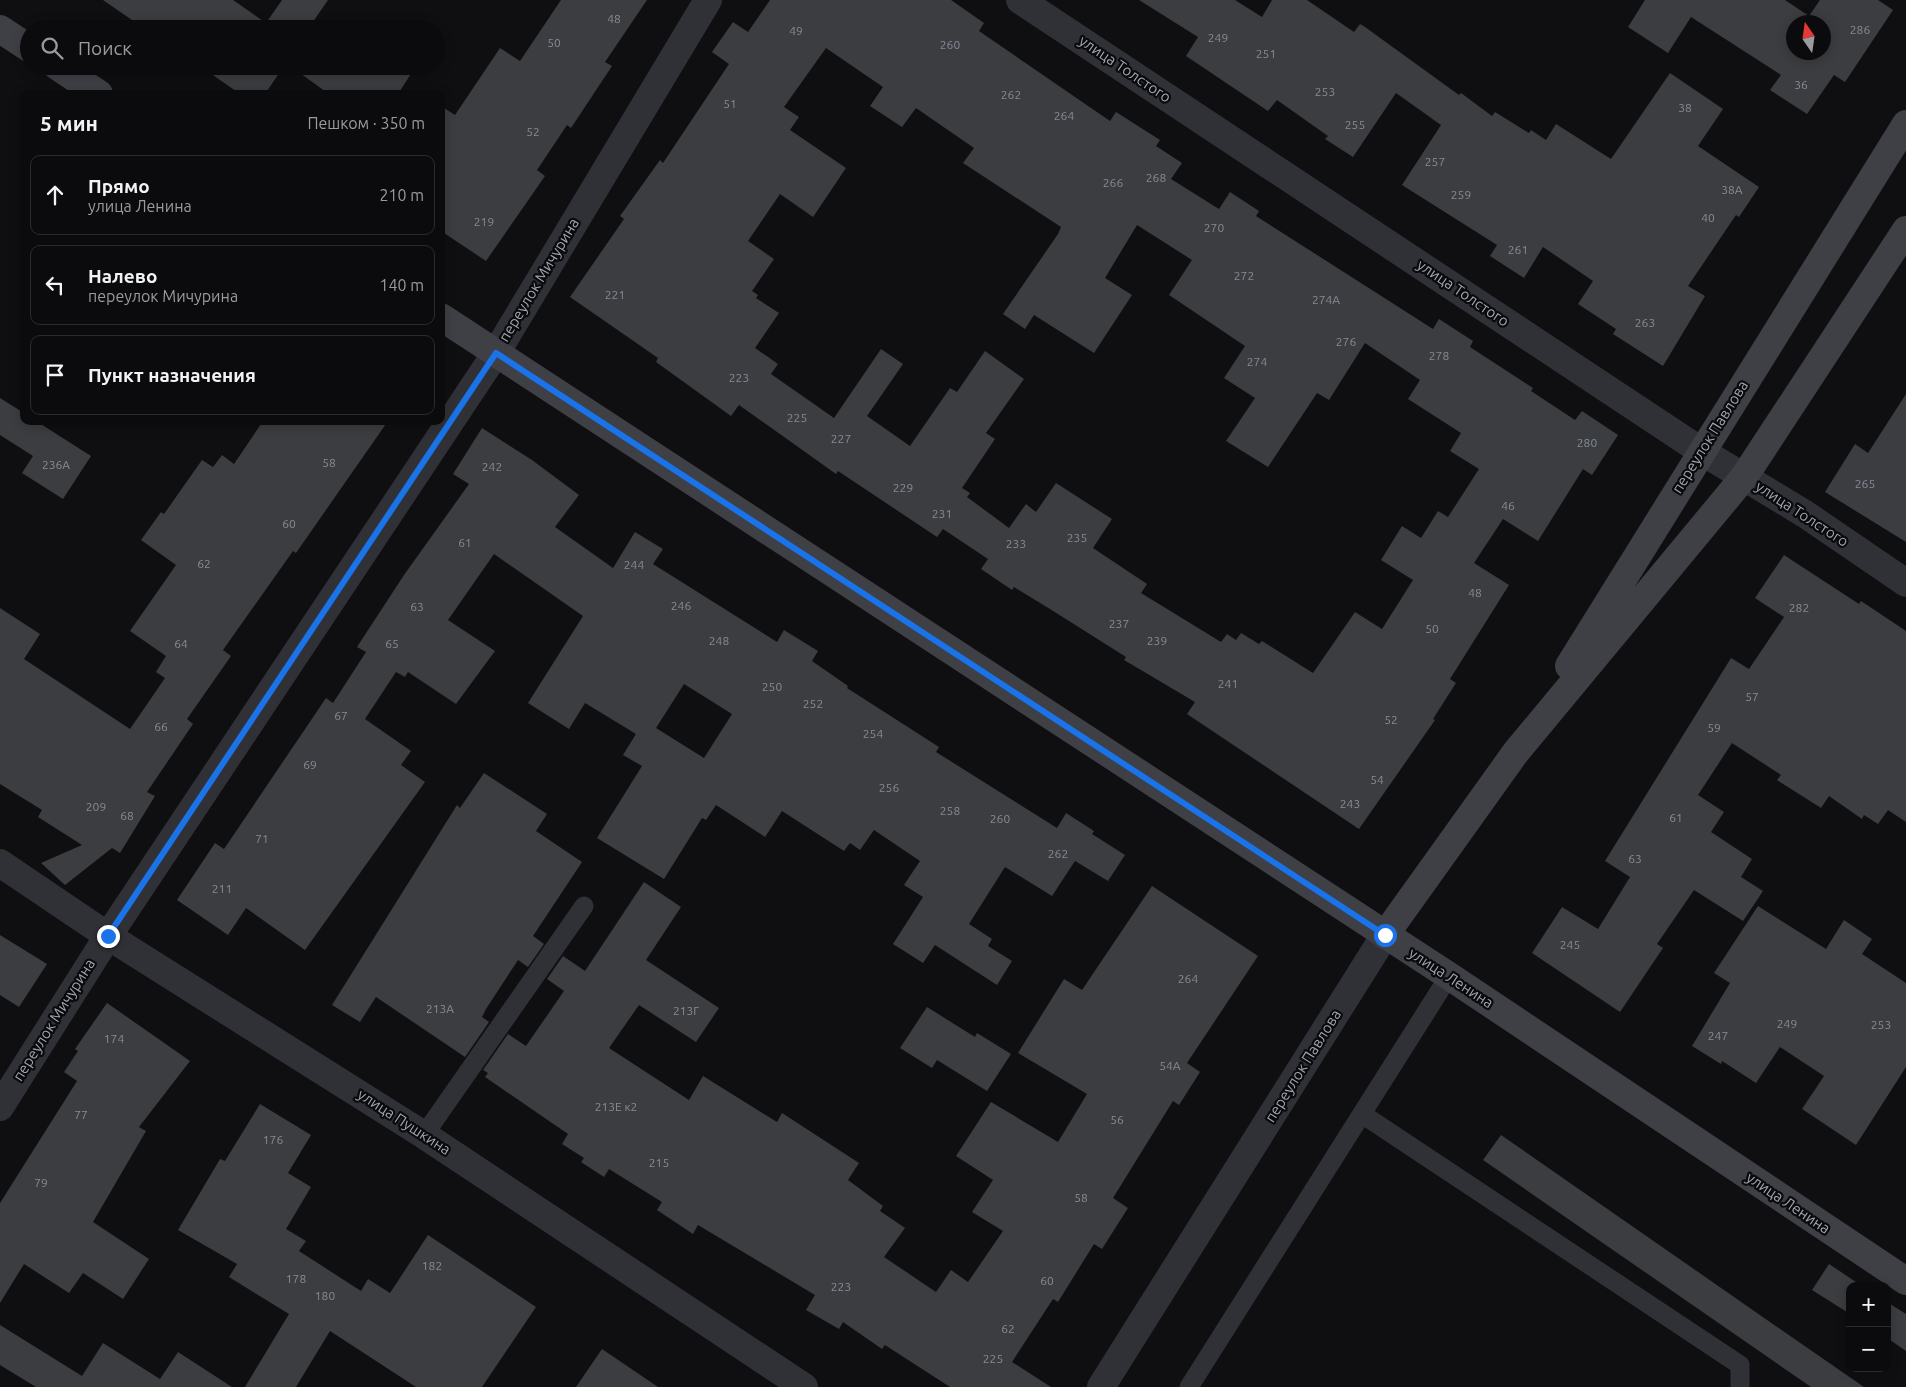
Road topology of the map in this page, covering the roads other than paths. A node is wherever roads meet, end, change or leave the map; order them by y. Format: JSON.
{"nodes":[{"id":1,"x":708,"y":0,"type":"edge"},
{"id":2,"x":1020,"y":0,"type":"edge"},
{"id":3,"x":0,"y":29,"type":"edge"},
{"id":4,"x":20,"y":42,"type":"edge"},
{"id":5,"x":70,"y":75,"type":"edge"},
{"id":6,"x":93,"y":90,"type":"edge"},
{"id":7,"x":1906,"y":124,"type":"edge"},
{"id":8,"x":1906,"y":230,"type":"edge"},
{"id":9,"x":445,"y":320,"type":"edge"},
{"id":10,"x":496,"y":353,"type":"junction"},
{"id":11,"x":1701,"y":451,"type":"junction"},
{"id":12,"x":1744,"y":476,"type":"junction"},
{"id":13,"x":1906,"y":584,"type":"edge"},
{"id":14,"x":1516,"y":752,"type":"junction"},
{"id":15,"x":0,"y":863,"type":"edge"},
{"id":16,"x":584,"y":906,"type":"dead end"},
{"id":17,"x":1385,"y":935,"type":"junction"},
{"id":18,"x":108,"y":936,"type":"junction"},
{"id":19,"x":1449,"y":976,"type":"junction"},
{"id":20,"x":0,"y":1107,"type":"edge"},
{"id":21,"x":1362,"y":1114,"type":"junction"},
{"id":22,"x":424,"y":1135,"type":"junction"},
{"id":23,"x":1906,"y":1282,"type":"edge"},
{"id":24,"x":804,"y":1387,"type":"edge"},
{"id":25,"x":1101,"y":1387,"type":"edge"},
{"id":26,"x":1189,"y":1387,"type":"edge"},
{"id":27,"x":1740,"y":1387,"type":"edge"}],
"edges":[{"from":1,"to":10,"type":"street","name":"переулок Мичурина"},
{"from":2,"to":11,"type":"street","name":"улица Толстого"},
{"from":3,"to":4,"type":"street"},
{"from":5,"to":6,"type":"street"},
{"from":7,"to":11,"type":"street","name":"переулок Павлова"},
{"from":8,"to":12,"type":"street","name":"переулок Павлова"},
{"from":9,"to":10,"type":"street","name":"улица Ленина"},
{"from":10,"to":17,"type":"street","name":"улица Ленина"},
{"from":10,"to":18,"type":"street","name":"переулок Мичурина"},
{"from":11,"to":12,"type":"street","name":"улица Толстого"},
{"from":11,"to":14,"type":"street","name":"переулок Павлова"},
{"from":12,"to":13,"type":"street","name":"улица Толстого"},
{"from":12,"to":14,"type":"street","name":"переулок Павлова"},
{"from":14,"to":17,"type":"street","name":"переулок Павлова"},
{"from":15,"to":18,"type":"street","name":"улица Пушкина"},
{"from":16,"to":22,"type":"lane"},
{"from":17,"to":19,"type":"street","name":"улица Ленина"},
{"from":17,"to":25,"type":"street","name":"переулок Павлова"},
{"from":18,"to":20,"type":"street","name":"переулок Мичурина"},
{"from":18,"to":22,"type":"street","name":"улица Пушкина"},
{"from":19,"to":21,"type":"lane"},
{"from":19,"to":23,"type":"street","name":"улица Ленина"},
{"from":21,"to":26,"type":"lane"},
{"from":21,"to":27,"type":"lane"},
{"from":22,"to":24,"type":"street","name":"улица Пушкина"}]}
